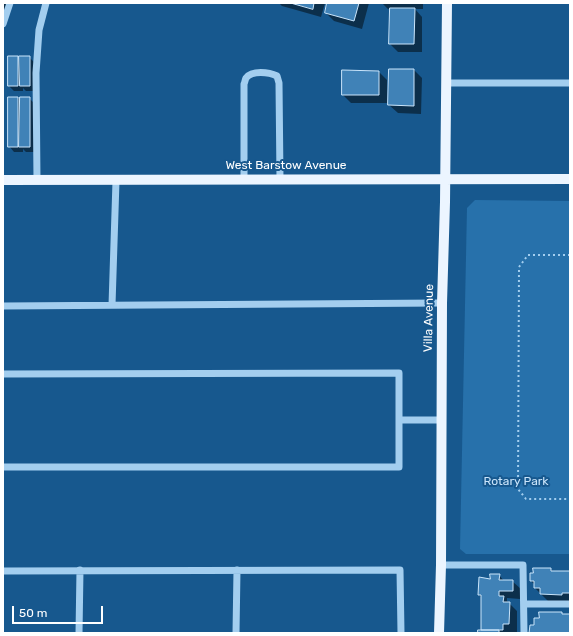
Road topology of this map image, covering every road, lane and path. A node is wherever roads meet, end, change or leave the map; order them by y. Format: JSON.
{"nodes":[{"id":1,"x":10,"y":3,"type":"edge"},
{"id":2,"x":46,"y":3,"type":"edge"},
{"id":3,"x":447,"y":3,"type":"edge"},
{"id":4,"x":3,"y":24,"type":"edge"},
{"id":5,"x":446,"y":83,"type":"junction"},
{"id":6,"x":570,"y":83,"type":"edge"},
{"id":7,"x":244,"y":179,"type":"junction"},
{"id":8,"x":280,"y":179,"type":"junction"},
{"id":9,"x":445,"y":179,"type":"junction"},
{"id":10,"x":570,"y":179,"type":"edge"},
{"id":11,"x":3,"y":180,"type":"edge"},
{"id":12,"x":37,"y":180,"type":"junction"},
{"id":13,"x":116,"y":181,"type":"junction"},
{"id":14,"x":570,"y":255,"type":"edge"},
{"id":15,"x":442,"y":303,"type":"junction"},
{"id":16,"x":112,"y":305,"type":"junction"},
{"id":17,"x":3,"y":306,"type":"edge"},
{"id":18,"x":3,"y":374,"type":"edge"},
{"id":19,"x":399,"y":420,"type":"junction"},
{"id":20,"x":442,"y":420,"type":"junction"},
{"id":21,"x":3,"y":467,"type":"edge"},
{"id":22,"x":570,"y":499,"type":"edge"},
{"id":23,"x":441,"y":565,"type":"junction"},
{"id":24,"x":80,"y":570,"type":"junction"},
{"id":25,"x":237,"y":570,"type":"junction"},
{"id":26,"x":3,"y":571,"type":"edge"},
{"id":27,"x":525,"y":604,"type":"junction"},
{"id":28,"x":570,"y":604,"type":"edge"},
{"id":29,"x":79,"y":633,"type":"edge"},
{"id":30,"x":236,"y":633,"type":"edge"},
{"id":31,"x":401,"y":633,"type":"edge"},
{"id":32,"x":439,"y":633,"type":"edge"},
{"id":33,"x":524,"y":633,"type":"edge"}],
"edges":[{"from":1,"to":4,"type":"street"},
{"from":2,"to":12,"type":"street"},
{"from":3,"to":5,"type":"main road","name":"Villa Avenue"},
{"from":5,"to":6,"type":"street"},
{"from":5,"to":9,"type":"main road","name":"Villa Avenue"},
{"from":7,"to":8,"type":"main road","name":"West Barstow Avenue"},
{"from":7,"to":8,"type":"street"},
{"from":7,"to":13,"type":"main road","name":"West Barstow Avenue"},
{"from":8,"to":9,"type":"main road","name":"West Barstow Avenue"},
{"from":9,"to":10,"type":"main road","name":"West Barstow Avenue"},
{"from":9,"to":15,"type":"main road","name":"Villa Avenue"},
{"from":11,"to":12,"type":"main road","name":"West Barstow Avenue"},
{"from":12,"to":13,"type":"main road","name":"West Barstow Avenue"},
{"from":13,"to":16,"type":"street"},
{"from":14,"to":22,"type":"path"},
{"from":15,"to":16,"type":"street"},
{"from":15,"to":20,"type":"main road","name":"Villa Avenue"},
{"from":16,"to":17,"type":"street"},
{"from":18,"to":19,"type":"street"},
{"from":19,"to":20,"type":"street"},
{"from":19,"to":21,"type":"street"},
{"from":20,"to":23,"type":"main road","name":"Villa Avenue"},
{"from":23,"to":27,"type":"street"},
{"from":23,"to":32,"type":"main road","name":"Villa Avenue"},
{"from":24,"to":25,"type":"street"},
{"from":24,"to":26,"type":"street"},
{"from":24,"to":29,"type":"street"},
{"from":25,"to":30,"type":"street"},
{"from":25,"to":31,"type":"street"},
{"from":27,"to":28,"type":"street"},
{"from":27,"to":33,"type":"street"}]}
